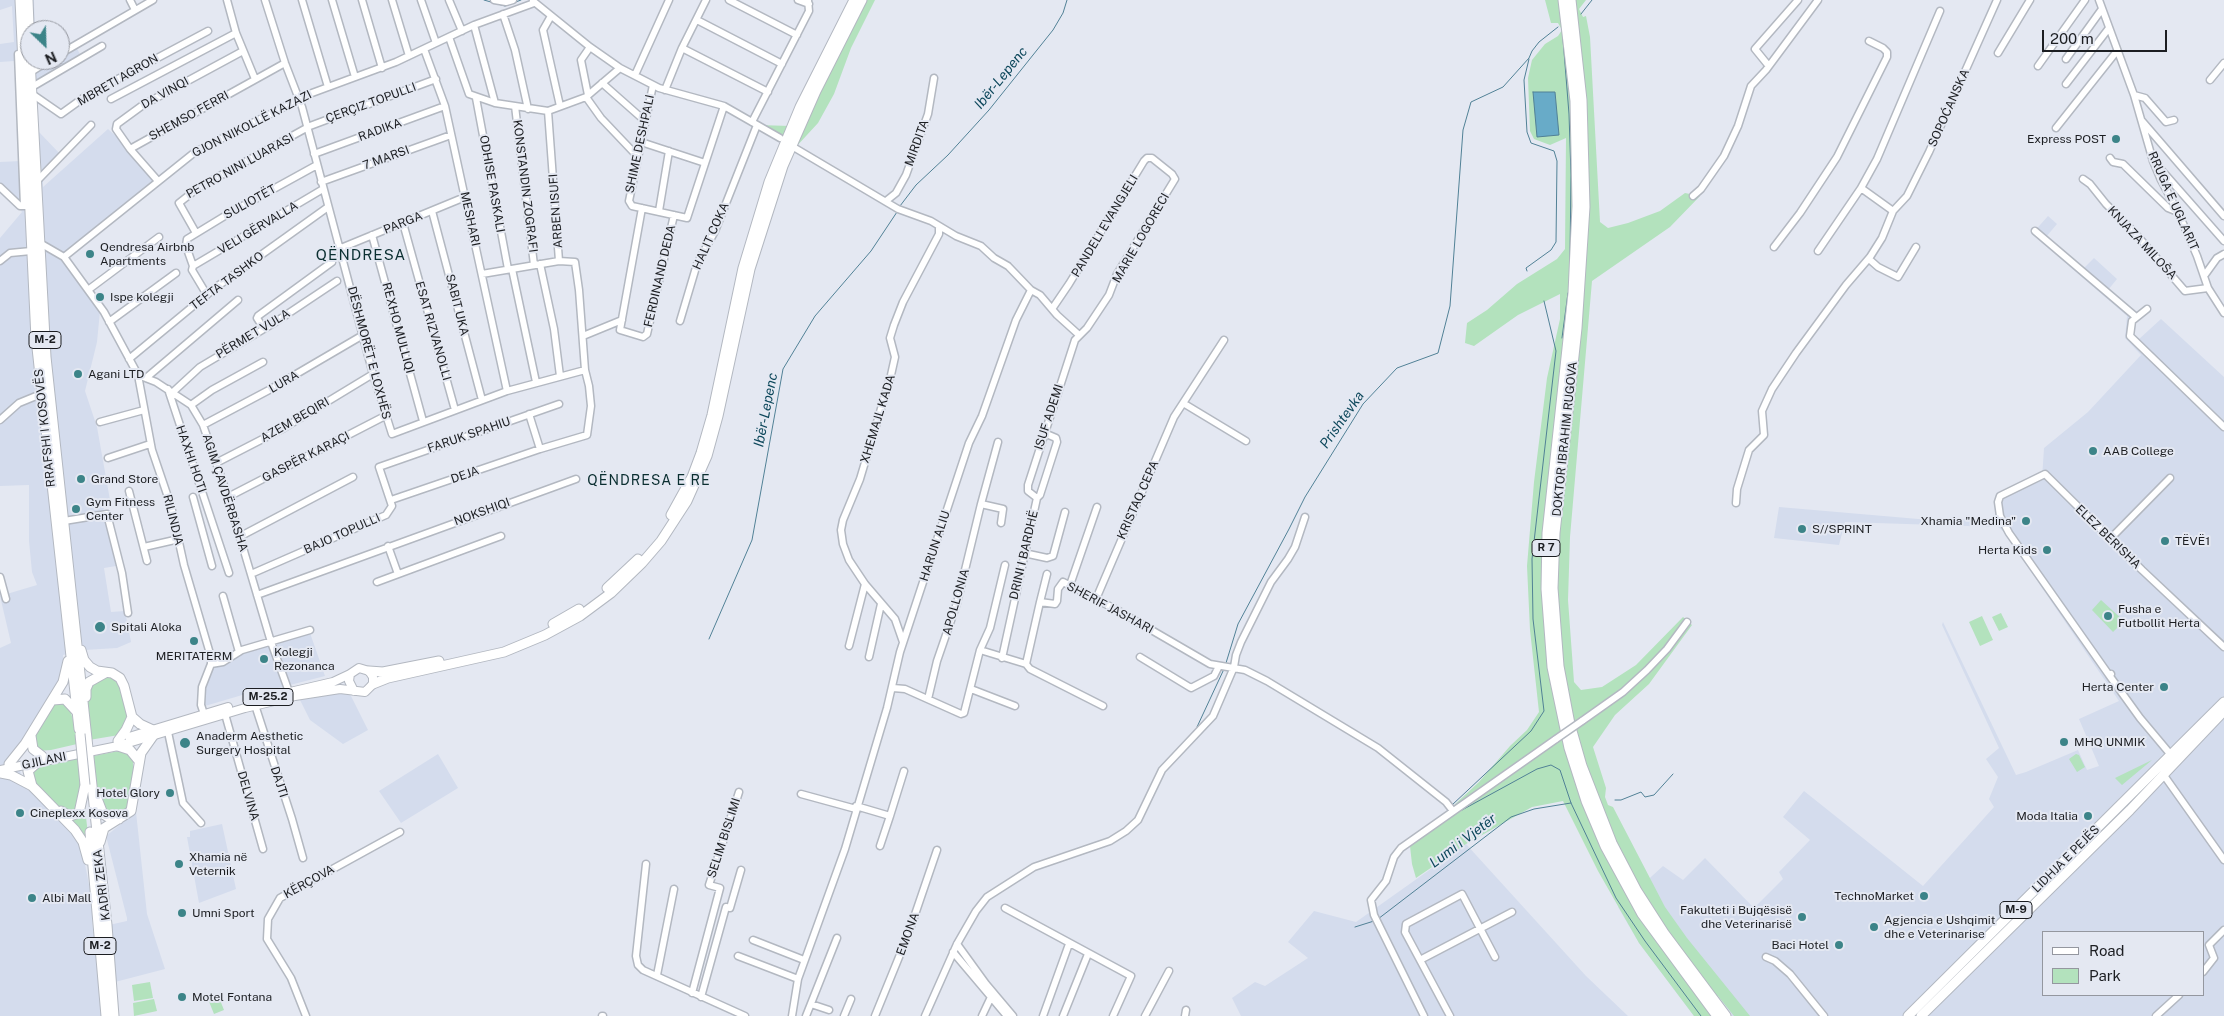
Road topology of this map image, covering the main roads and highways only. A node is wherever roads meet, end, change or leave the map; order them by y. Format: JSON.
{"nodes":[{"id":1,"x":20,"y":0,"type":"edge"},
{"id":2,"x":28,"y":0,"type":"edge"},
{"id":3,"x":854,"y":0,"type":"edge"},
{"id":4,"x":862,"y":0,"type":"edge"},
{"id":5,"x":1563,"y":0,"type":"edge"},
{"id":6,"x":1571,"y":0,"type":"edge"},
{"id":7,"x":29,"y":20,"type":"edge"},
{"id":8,"x":31,"y":70,"type":"edge"},
{"id":9,"x":70,"y":617,"type":"junction"},
{"id":10,"x":369,"y":671,"type":"junction"},
{"id":11,"x":105,"y":672,"type":"junction"},
{"id":12,"x":350,"y":674,"type":"junction"},
{"id":13,"x":373,"y":684,"type":"junction"},
{"id":14,"x":354,"y":691,"type":"junction"},
{"id":15,"x":53,"y":700,"type":"junction"},
{"id":16,"x":2224,"y":702,"type":"edge"},
{"id":17,"x":80,"y":711,"type":"junction"},
{"id":18,"x":2224,"y":711,"type":"edge"},
{"id":19,"x":132,"y":716,"type":"junction"},
{"id":20,"x":154,"y":734,"type":"junction"},
{"id":21,"x":31,"y":736,"type":"junction"},
{"id":22,"x":118,"y":743,"type":"junction"},
{"id":23,"x":87,"y":749,"type":"junction"},
{"id":24,"x":40,"y":759,"type":"junction"},
{"id":25,"x":139,"y":761,"type":"junction"},
{"id":26,"x":4,"y":765,"type":"edge"},
{"id":27,"x":0,"y":772,"type":"edge"},
{"id":28,"x":88,"y":784,"type":"junction"},
{"id":29,"x":32,"y":786,"type":"junction"},
{"id":30,"x":54,"y":808,"type":"junction"},
{"id":31,"x":122,"y":818,"type":"junction"},
{"id":32,"x":100,"y":857,"type":"junction"},
{"id":33,"x":93,"y":877,"type":"junction"},
{"id":34,"x":106,"y":1016,"type":"edge"},
{"id":35,"x":114,"y":1016,"type":"edge"},
{"id":36,"x":1717,"y":1016,"type":"edge"},
{"id":37,"x":1726,"y":1016,"type":"edge"},
{"id":38,"x":1908,"y":1016,"type":"edge"},
{"id":39,"x":1921,"y":1016,"type":"edge"}],
"edges":[{"from":1,"to":9,"type":"highway","name":"RRAFSHI I KOSOVËS","number":"M-2"},
{"from":2,"to":7,"type":"highway"},
{"from":3,"to":10,"type":"highway"},
{"from":4,"to":13,"type":"highway"},
{"from":5,"to":36,"type":"highway","name":"DOKTOR IBRAHIM RUGOVA","number":"R 7"},
{"from":6,"to":37,"type":"highway","name":"DOKTOR IBRAHIM RUGOVA","number":"R 7"},
{"from":8,"to":9,"type":"highway","name":"RRAFSHI I KOSOVËS","number":"M-2"},
{"from":9,"to":11,"type":"highway"},
{"from":9,"to":15,"type":"highway"},
{"from":9,"to":17,"type":"highway","name":"RRAFSHI I KOSOVËS","number":"M-2"},
{"from":10,"to":12,"type":"main road","number":"M-25.2"},
{"from":10,"to":13,"type":"main road"},
{"from":11,"to":17,"type":"highway"},
{"from":11,"to":19,"type":"highway"},
{"from":12,"to":14,"type":"main road"},
{"from":12,"to":20,"type":"main road","number":"M-25.2"},
{"from":13,"to":14,"type":"main road","number":"M-25.2"},
{"from":14,"to":20,"type":"main road","number":"M-25.2"},
{"from":15,"to":17,"type":"highway"},
{"from":15,"to":21,"type":"highway"},
{"from":16,"to":38,"type":"highway","name":"LIDHJA E PEJËS","number":"M-9"},
{"from":17,"to":23,"type":"highway","number":"M-2"},
{"from":17,"to":28,"type":"highway","name":"RRAFSHI I KOSOVËS","number":"M-2","bridge":true},
{"from":18,"to":39,"type":"highway","name":"LIDHJA E PEJËS","number":"M-9"},
{"from":19,"to":20,"type":"highway"},
{"from":19,"to":22,"type":"highway"},
{"from":20,"to":22,"type":"main road","name":"GJILANI"},
{"from":20,"to":25,"type":"highway"},
{"from":21,"to":24,"type":"highway"},
{"from":21,"to":26,"type":"highway"},
{"from":22,"to":23,"type":"main road","name":"GJILANI"},
{"from":22,"to":25,"type":"highway"},
{"from":23,"to":24,"type":"main road","name":"GJILANI"},
{"from":23,"to":28,"type":"highway","number":"M-2"},
{"from":24,"to":26,"type":"main road","name":"GJILANI"},
{"from":24,"to":27,"type":"main road","name":"GJILANI"},
{"from":24,"to":29,"type":"highway"},
{"from":25,"to":31,"type":"highway"},
{"from":27,"to":29,"type":"highway"},
{"from":28,"to":30,"type":"highway"},
{"from":28,"to":31,"type":"highway"},
{"from":28,"to":32,"type":"highway","name":"KADRI ZEKA","number":"M-2"},
{"from":28,"to":33,"type":"highway","name":"KADRI ZEKA","number":"M-2"},
{"from":29,"to":30,"type":"highway"},
{"from":30,"to":33,"type":"highway"},
{"from":31,"to":32,"type":"highway"},
{"from":32,"to":35,"type":"highway","name":"KADRI ZEKA","number":"M-2"},
{"from":33,"to":34,"type":"highway","name":"KADRI ZEKA","number":"M-2"}]}
